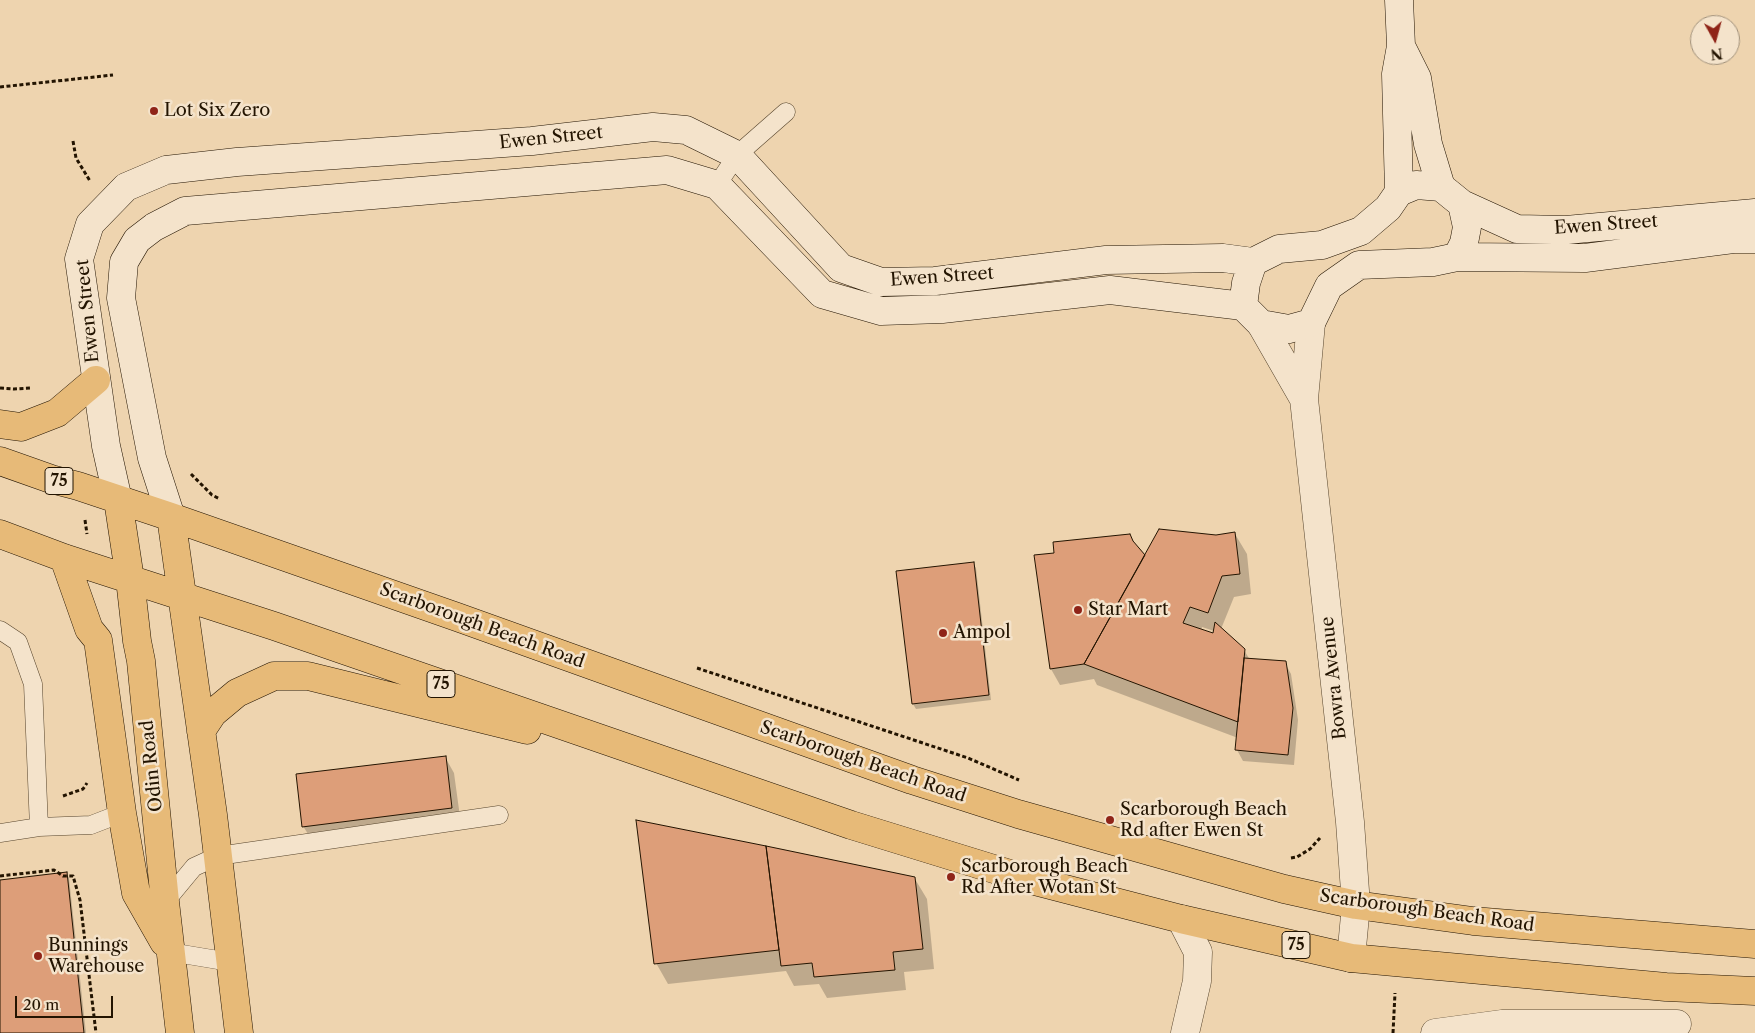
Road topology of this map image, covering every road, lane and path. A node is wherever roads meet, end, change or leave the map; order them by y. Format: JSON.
{"nodes":[{"id":1,"x":1399,"y":0,"type":"edge"},
{"id":2,"x":1401,"y":46,"type":"junction"},
{"id":3,"x":113,"y":75,"type":"dead end"},
{"id":4,"x":0,"y":87,"type":"edge"},
{"id":5,"x":786,"y":112,"type":"dead end"},
{"id":6,"x":73,"y":141,"type":"dead end"},
{"id":7,"x":737,"y":155,"type":"junction"},
{"id":8,"x":253,"y":161,"type":"junction"},
{"id":9,"x":717,"y":185,"type":"junction"},
{"id":10,"x":1441,"y":186,"type":"junction"},
{"id":11,"x":94,"y":188,"type":"dead end"},
{"id":12,"x":1399,"y":192,"type":"junction"},
{"id":13,"x":1462,"y":204,"type":"junction"},
{"id":14,"x":258,"y":205,"type":"junction"},
{"id":15,"x":1755,"y":213,"type":"edge"},
{"id":16,"x":1755,"y":239,"type":"edge"},
{"id":17,"x":1457,"y":257,"type":"junction"},
{"id":18,"x":1253,"y":262,"type":"junction"},
{"id":19,"x":1252,"y":315,"type":"junction"},
{"id":20,"x":1311,"y":323,"type":"junction"},
{"id":21,"x":96,"y":380,"type":"junction"},
{"id":22,"x":35,"y":387,"type":"dead end"},
{"id":23,"x":0,"y":388,"type":"edge"},
{"id":24,"x":1304,"y":400,"type":"junction"},
{"id":25,"x":0,"y":424,"type":"edge"},
{"id":26,"x":0,"y":461,"type":"edge"},
{"id":27,"x":118,"y":500,"type":"junction"},
{"id":28,"x":172,"y":517,"type":"junction"},
{"id":29,"x":0,"y":534,"type":"edge"},
{"id":30,"x":64,"y":558,"type":"junction"},
{"id":31,"x":130,"y":579,"type":"junction"},
{"id":32,"x":183,"y":597,"type":"junction"},
{"id":33,"x":0,"y":630,"type":"edge"},
{"id":34,"x":690,"y":665,"type":"dead end"},
{"id":35,"x":201,"y":731,"type":"junction"},
{"id":36,"x":698,"y":772,"type":"junction"},
{"id":37,"x":88,"y":780,"type":"dead end"},
{"id":38,"x":1022,"y":781,"type":"dead end"},
{"id":39,"x":62,"y":796,"type":"dead end"},
{"id":40,"x":122,"y":813,"type":"junction"},
{"id":41,"x":499,"y":815,"type":"dead end"},
{"id":42,"x":39,"y":827,"type":"junction"},
{"id":43,"x":0,"y":833,"type":"edge"},
{"id":44,"x":218,"y":856,"type":"junction"},
{"id":45,"x":0,"y":876,"type":"edge"},
{"id":46,"x":165,"y":902,"type":"junction"},
{"id":47,"x":1356,"y":905,"type":"junction"},
{"id":48,"x":1181,"y":919,"type":"junction"},
{"id":49,"x":1755,"y":944,"type":"edge"},
{"id":50,"x":170,"y":952,"type":"junction"},
{"id":51,"x":1351,"y":958,"type":"junction"},
{"id":52,"x":230,"y":962,"type":"junction"},
{"id":53,"x":1755,"y":991,"type":"edge"},
{"id":54,"x":1677,"y":1024,"type":"dead end"},
{"id":55,"x":96,"y":1033,"type":"edge"},
{"id":56,"x":180,"y":1033,"type":"edge"},
{"id":57,"x":239,"y":1033,"type":"edge"},
{"id":58,"x":1185,"y":1033,"type":"edge"},
{"id":59,"x":1435,"y":1033,"type":"edge"}],
"edges":[{"from":1,"to":2,"type":"main road"},
{"from":2,"to":10,"type":"main road"},
{"from":2,"to":12,"type":"main road"},
{"from":3,"to":4,"type":"path"},
{"from":5,"to":7,"type":"lane"},
{"from":6,"to":11,"type":"path"},
{"from":7,"to":8,"type":"main road","name":"Ewen Street"},
{"from":7,"to":9,"type":"lane"},
{"from":7,"to":18,"type":"main road","name":"Ewen Street"},
{"from":8,"to":14,"type":"main road"},
{"from":8,"to":21,"type":"main road","name":"Ewen Street"},
{"from":9,"to":14,"type":"main road","name":"Ewen Street"},
{"from":9,"to":19,"type":"main road","name":"Ewen Street"},
{"from":10,"to":12,"type":"main road"},
{"from":10,"to":13,"type":"main road","name":"Ewen Street"},
{"from":12,"to":18,"type":"main road"},
{"from":13,"to":15,"type":"main road","name":"Ewen Street"},
{"from":13,"to":17,"type":"main road"},
{"from":14,"to":28,"type":"main road","name":"Ewen Street"},
{"from":16,"to":17,"type":"main road","name":"Ewen Street"},
{"from":17,"to":20,"type":"main road","name":"Ewen Street"},
{"from":18,"to":19,"type":"main road"},
{"from":19,"to":20,"type":"main road","name":"Ewen Street"},
{"from":19,"to":24,"type":"main road","name":"Bowra Avenue"},
{"from":20,"to":24,"type":"main road","name":"Bowra Avenue"},
{"from":21,"to":25,"type":"main road"},
{"from":21,"to":27,"type":"main road","name":"Ewen Street"},
{"from":22,"to":23,"type":"path"},
{"from":24,"to":47,"type":"main road","name":"Bowra Avenue"},
{"from":26,"to":27,"type":"main road","name":"Scarborough Beach Road","number":"75"},
{"from":27,"to":28,"type":"main road","name":"Scarborough Beach Road","number":"75"},
{"from":27,"to":31,"type":"main road","name":"Odin Road"},
{"from":28,"to":32,"type":"main road"},
{"from":28,"to":47,"type":"main road","name":"Scarborough Beach Road","number":"75"},
{"from":29,"to":30,"type":"main road","number":"75"},
{"from":30,"to":31,"type":"main road","number":"75"},
{"from":30,"to":40,"type":"main road"},
{"from":31,"to":32,"type":"main road","number":"75"},
{"from":31,"to":46,"type":"main road","name":"Odin Road"},
{"from":32,"to":35,"type":"main road"},
{"from":32,"to":36,"type":"main road","number":"75"},
{"from":33,"to":42,"type":"lane"},
{"from":34,"to":38,"type":"path"},
{"from":35,"to":36,"type":"main road"},
{"from":35,"to":44,"type":"main road"},
{"from":36,"to":48,"type":"main road","number":"75"},
{"from":37,"to":39,"type":"path"},
{"from":40,"to":42,"type":"lane"},
{"from":40,"to":50,"type":"main road"},
{"from":41,"to":44,"type":"lane"},
{"from":42,"to":43,"type":"lane"},
{"from":44,"to":46,"type":"lane"},
{"from":44,"to":52,"type":"main road"},
{"from":45,"to":55,"type":"path"},
{"from":46,"to":50,"type":"main road","name":"Odin Road"},
{"from":47,"to":49,"type":"main road","name":"Scarborough Beach Road","number":"75"},
{"from":47,"to":51,"type":"main road","name":"Bowra Avenue"},
{"from":48,"to":51,"type":"main road","number":"75"},
{"from":48,"to":58,"type":"main road"},
{"from":50,"to":52,"type":"lane"},
{"from":50,"to":56,"type":"main road","name":"Odin Road"},
{"from":51,"to":53,"type":"main road","number":"75"},
{"from":52,"to":57,"type":"main road"},
{"from":54,"to":59,"type":"main road"}]}
